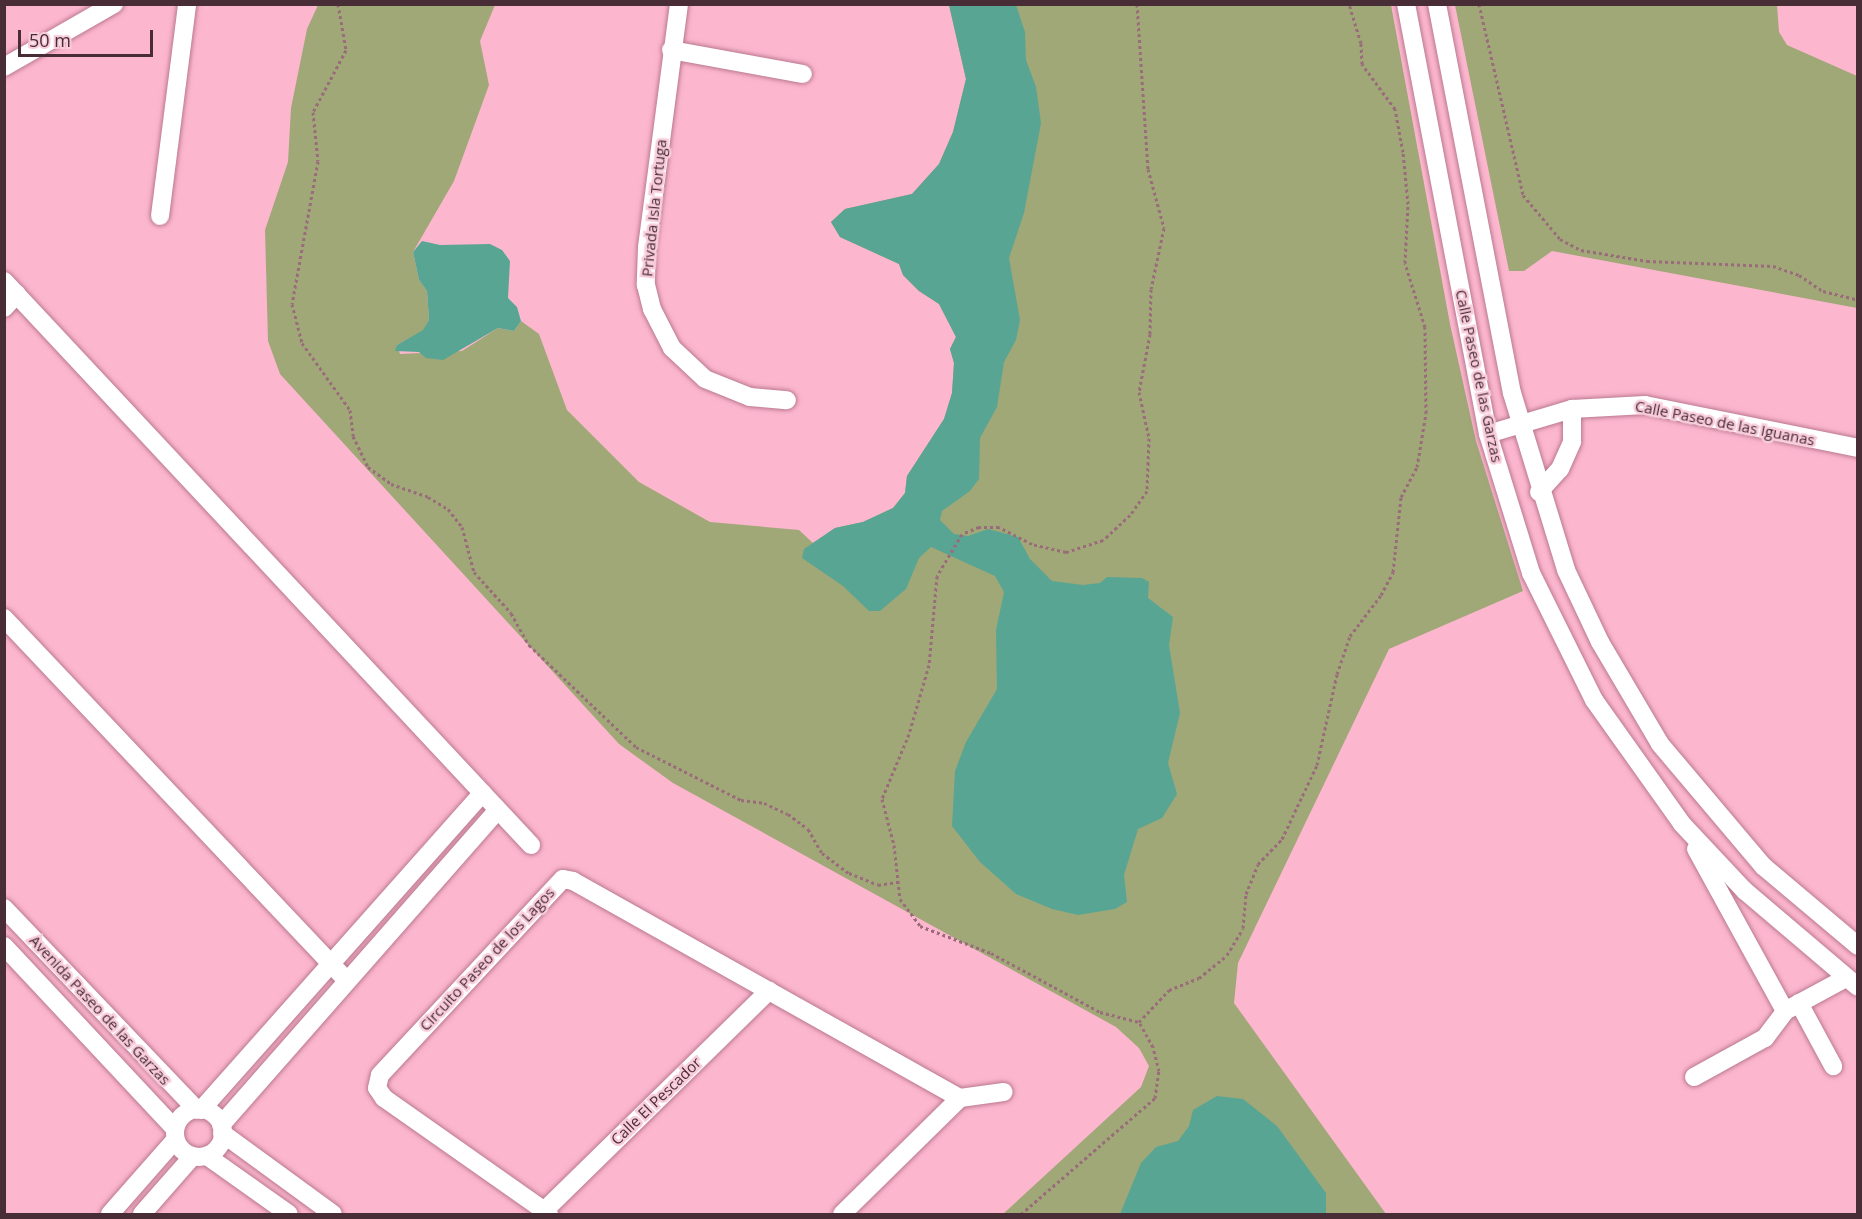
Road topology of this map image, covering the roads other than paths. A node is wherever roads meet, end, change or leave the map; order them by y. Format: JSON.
{"nodes":[{"id":1,"x":114,"y":4,"type":"edge"},
{"id":2,"x":187,"y":4,"type":"edge"},
{"id":3,"x":679,"y":4,"type":"edge"},
{"id":4,"x":1406,"y":4,"type":"edge"},
{"id":5,"x":1437,"y":4,"type":"edge"},
{"id":6,"x":672,"y":50,"type":"junction"},
{"id":7,"x":4,"y":67,"type":"edge"},
{"id":8,"x":803,"y":74,"type":"dead end"},
{"id":9,"x":160,"y":216,"type":"dead end"},
{"id":10,"x":11,"y":287,"type":"edge"},
{"id":11,"x":4,"y":308,"type":"edge"},
{"id":12,"x":787,"y":400,"type":"dead end"},
{"id":13,"x":1572,"y":409,"type":"junction"},
{"id":14,"x":1520,"y":426,"type":"junction"},
{"id":15,"x":1488,"y":434,"type":"junction"},
{"id":16,"x":1857,"y":448,"type":"edge"},
{"id":17,"x":1539,"y":492,"type":"junction"},
{"id":18,"x":4,"y":618,"type":"edge"},
{"id":19,"x":1624,"y":684,"type":"junction"},
{"id":20,"x":1594,"y":700,"type":"junction"},
{"id":21,"x":482,"y":793,"type":"junction"},
{"id":22,"x":498,"y":810,"type":"junction"},
{"id":23,"x":1682,"y":824,"type":"junction"},
{"id":24,"x":531,"y":845,"type":"dead end"},
{"id":25,"x":4,"y":908,"type":"edge"},
{"id":26,"x":4,"y":946,"type":"edge"},
{"id":27,"x":1857,"y":946,"type":"edge"},
{"id":28,"x":329,"y":965,"type":"junction"},
{"id":29,"x":347,"y":981,"type":"junction"},
{"id":30,"x":1852,"y":982,"type":"edge"},
{"id":31,"x":769,"y":991,"type":"junction"},
{"id":32,"x":1792,"y":1007,"type":"junction"},
{"id":33,"x":1833,"y":1066,"type":"dead end"},
{"id":34,"x":1694,"y":1077,"type":"dead end"},
{"id":35,"x":1004,"y":1092,"type":"dead end"},
{"id":36,"x":960,"y":1098,"type":"junction"},
{"id":37,"x":199,"y":1110,"type":"junction"},
{"id":38,"x":222,"y":1129,"type":"junction"},
{"id":39,"x":175,"y":1134,"type":"junction"},
{"id":40,"x":200,"y":1156,"type":"junction"},
{"id":41,"x":546,"y":1213,"type":"edge"},
{"id":42,"x":110,"y":1215,"type":"edge"},
{"id":43,"x":142,"y":1215,"type":"edge"},
{"id":44,"x":289,"y":1215,"type":"edge"},
{"id":45,"x":333,"y":1215,"type":"edge"},
{"id":46,"x":842,"y":1215,"type":"edge"}],
"edges":[{"from":1,"to":7,"type":"street"},
{"from":2,"to":9,"type":"street"},
{"from":3,"to":6,"type":"street","name":"Privada Isla Tortuga"},
{"from":4,"to":15,"type":"street","name":"Calle Paseo de las Garzas"},
{"from":5,"to":14,"type":"street","name":"Calle Paseo de las Garzas"},
{"from":6,"to":8,"type":"street"},
{"from":6,"to":12,"type":"street","name":"Privada Isla Tortuga"},
{"from":10,"to":11,"type":"street"},
{"from":10,"to":21,"type":"street"},
{"from":13,"to":14,"type":"street","name":"Calle Paseo de las Iguanas"},
{"from":13,"to":16,"type":"street","name":"Calle Paseo de las Iguanas"},
{"from":13,"to":17,"type":"street"},
{"from":14,"to":15,"type":"street","name":"Calle Paseo de las Iguanas"},
{"from":14,"to":17,"type":"street","name":"Calle Paseo de las Garzas"},
{"from":15,"to":20,"type":"street","name":"Calle Paseo de las Garzas"},
{"from":17,"to":19,"type":"street","name":"Calle Paseo de las Garzas"},
{"from":18,"to":28,"type":"street"},
{"from":19,"to":20,"type":"street"},
{"from":19,"to":27,"type":"street","name":"Calle Paseo de las Garzas"},
{"from":20,"to":23,"type":"street","name":"Calle Paseo de las Garzas"},
{"from":21,"to":22,"type":"street"},
{"from":21,"to":28,"type":"street"},
{"from":22,"to":24,"type":"street"},
{"from":22,"to":29,"type":"street"},
{"from":23,"to":30,"type":"street","name":"Calle Paseo de las Garzas"},
{"from":23,"to":32,"type":"street"},
{"from":25,"to":37,"type":"street","name":"Avenida Paseo de las Garzas"},
{"from":26,"to":39,"type":"street","name":"Avenida Paseo de las Garzas"},
{"from":28,"to":29,"type":"street"},
{"from":28,"to":37,"type":"street"},
{"from":29,"to":38,"type":"street"},
{"from":30,"to":32,"type":"street"},
{"from":31,"to":36,"type":"street","name":"Circuito Paseo de los Lagos"},
{"from":31,"to":41,"type":"street","name":"Calle El Pescador"},
{"from":31,"to":41,"type":"street","name":"Circuito Paseo de los Lagos"},
{"from":32,"to":33,"type":"street"},
{"from":32,"to":34,"type":"street"},
{"from":35,"to":36,"type":"street"},
{"from":36,"to":46,"type":"street"},
{"from":37,"to":38,"type":"street"},
{"from":37,"to":39,"type":"street"},
{"from":38,"to":40,"type":"street"},
{"from":38,"to":45,"type":"street"},
{"from":39,"to":40,"type":"street"},
{"from":39,"to":42,"type":"street"},
{"from":40,"to":43,"type":"street"},
{"from":40,"to":44,"type":"street"}]}
